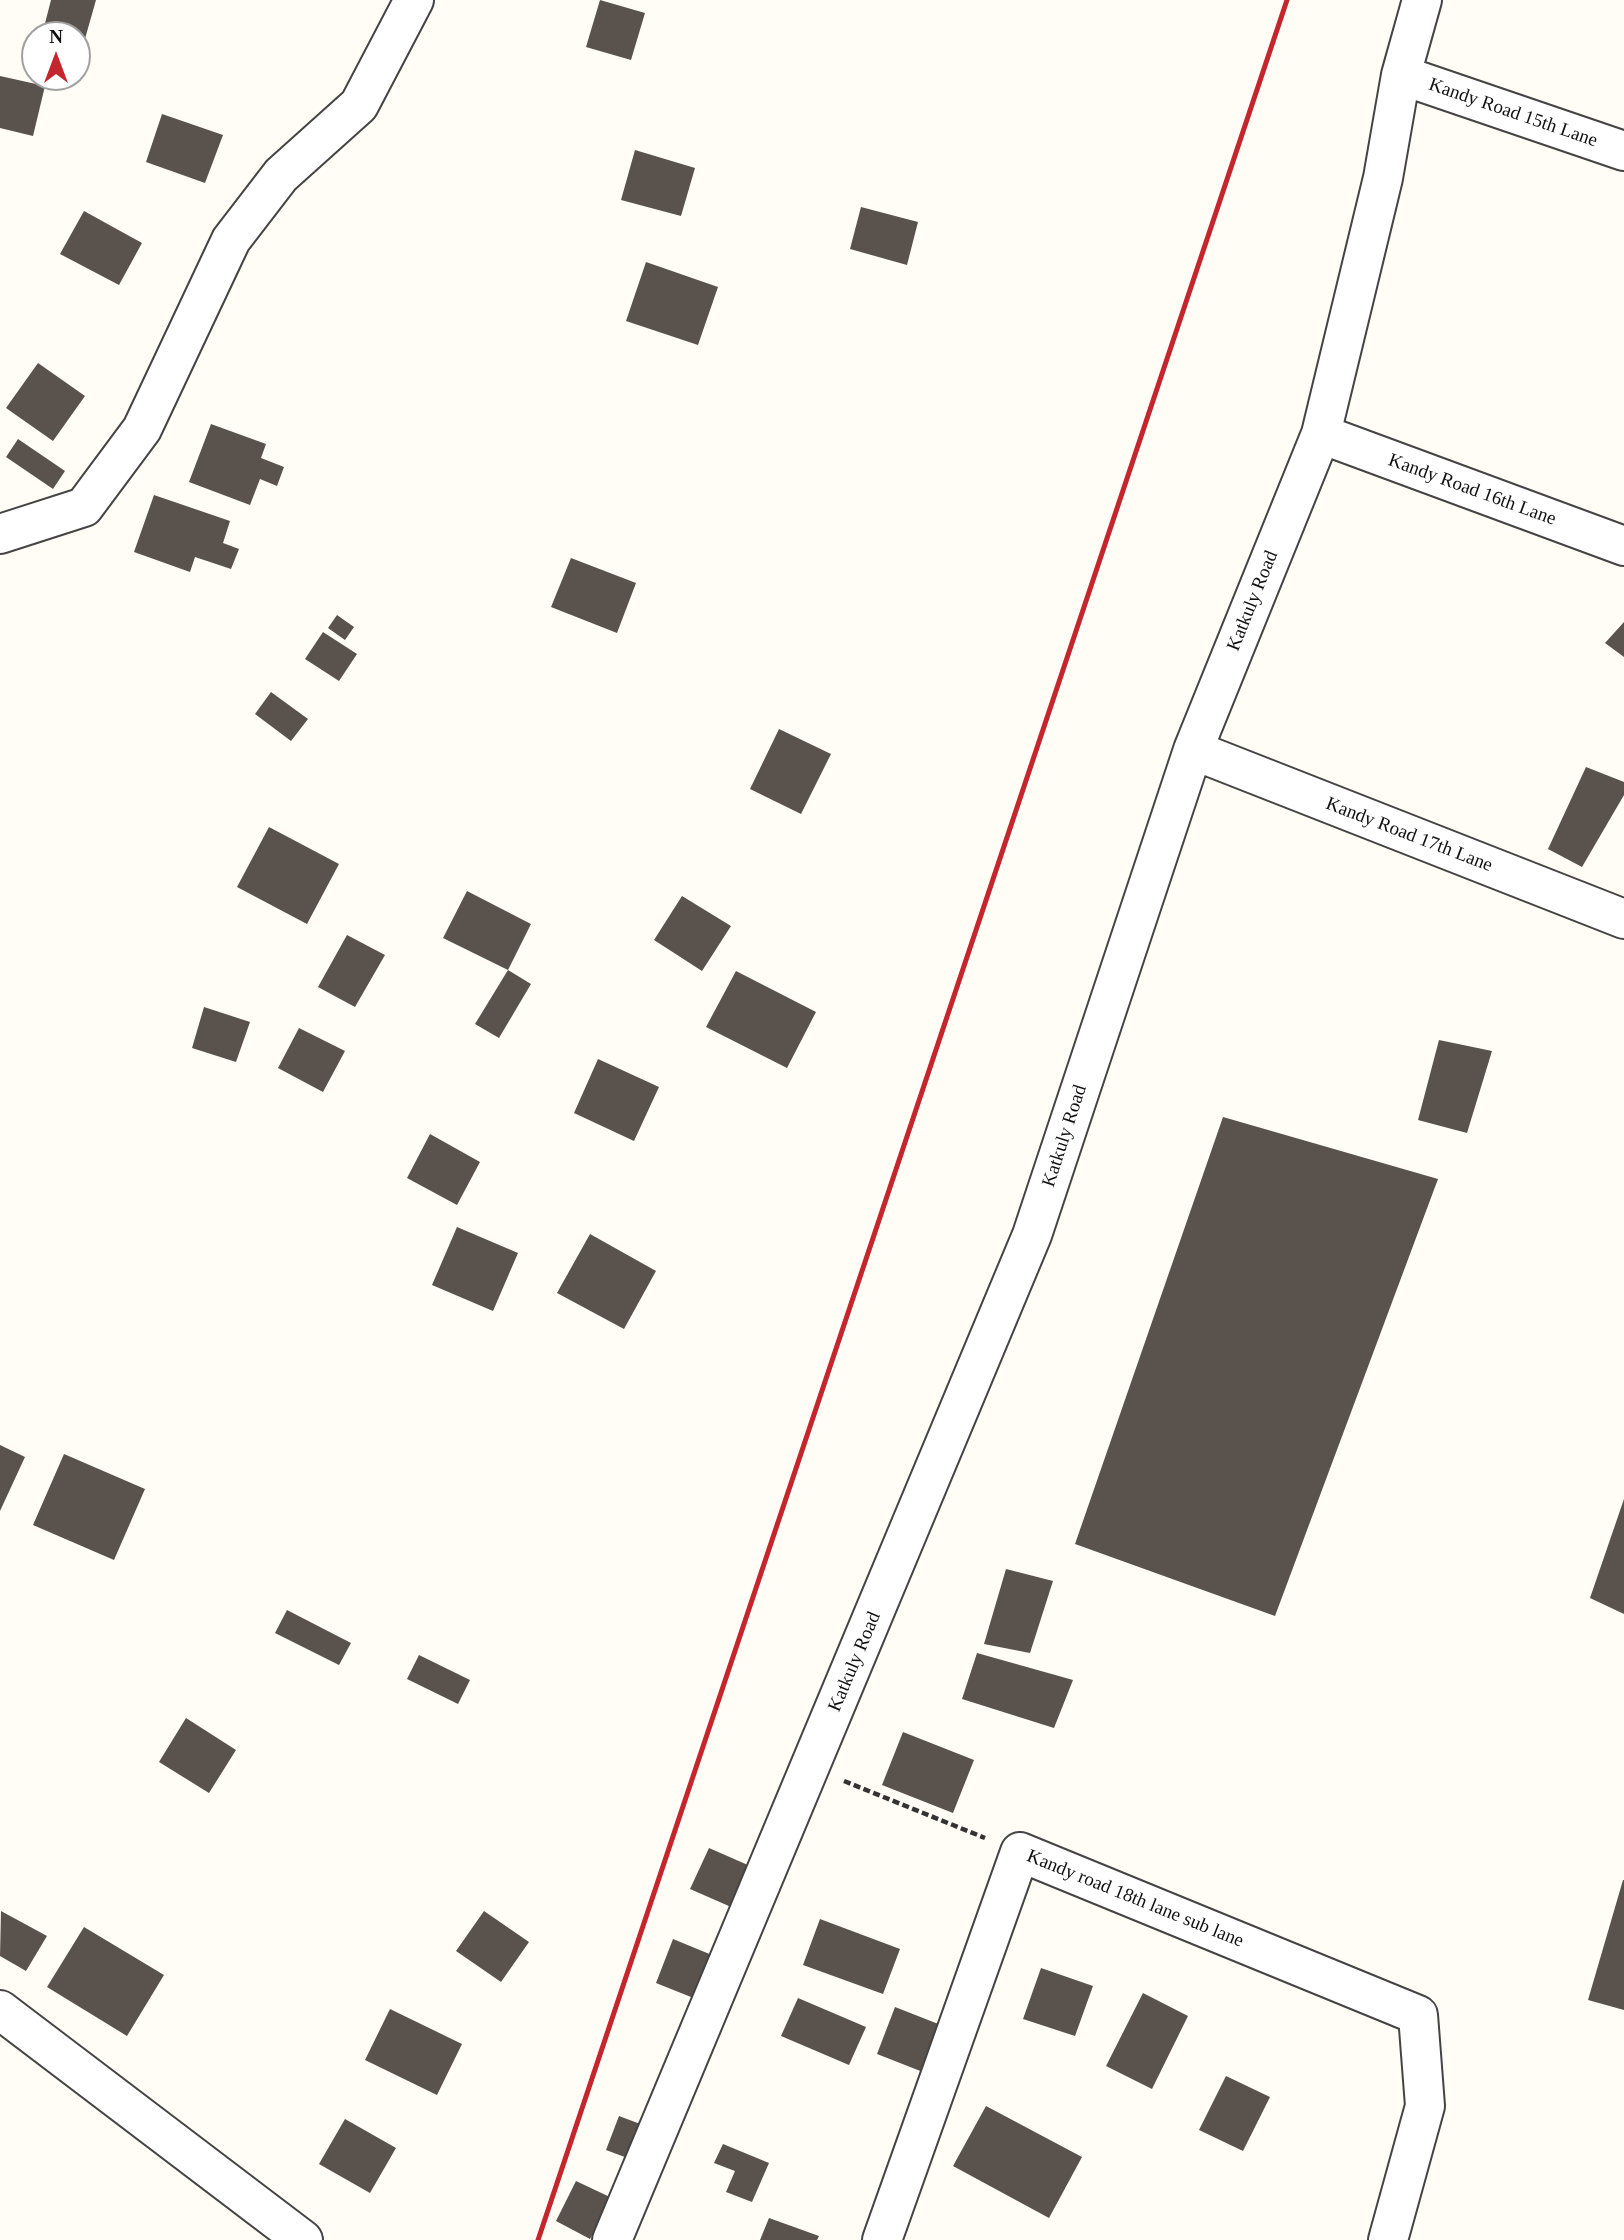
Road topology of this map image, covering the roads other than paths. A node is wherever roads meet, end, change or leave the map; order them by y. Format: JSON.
{"nodes":[{"id":1,"x":414,"y":0,"type":"edge"},
{"id":2,"x":1422,"y":0,"type":"edge"},
{"id":3,"x":1401,"y":75,"type":"junction"},
{"id":4,"x":1624,"y":151,"type":"edge"},
{"id":5,"x":1321,"y":434,"type":"junction"},
{"id":6,"x":0,"y":534,"type":"edge"},
{"id":7,"x":1624,"y":546,"type":"edge"},
{"id":8,"x":1193,"y":750,"type":"junction"},
{"id":9,"x":1624,"y":919,"type":"edge"},
{"id":10,"x":0,"y":2010,"type":"edge"},
{"id":11,"x":303,"y":2240,"type":"edge"},
{"id":12,"x":612,"y":2240,"type":"edge"},
{"id":13,"x":882,"y":2240,"type":"edge"},
{"id":14,"x":1388,"y":2240,"type":"edge"}],
"edges":[{"from":1,"to":6,"type":"street"},
{"from":2,"to":3,"type":"street","name":"Katkuly Road"},
{"from":3,"to":4,"type":"street","name":"Kandy Road 15th Lane"},
{"from":3,"to":5,"type":"street","name":"Katkuly Road"},
{"from":5,"to":7,"type":"street","name":"Kandy Road 16th Lane"},
{"from":5,"to":8,"type":"street","name":"Katkuly Road"},
{"from":8,"to":9,"type":"street","name":"Kandy Road 17th Lane"},
{"from":8,"to":12,"type":"street","name":"Katkuly Road"},
{"from":10,"to":11,"type":"street"},
{"from":13,"to":14,"type":"street","name":"Kandy road 18th lane sub lane"}]}
